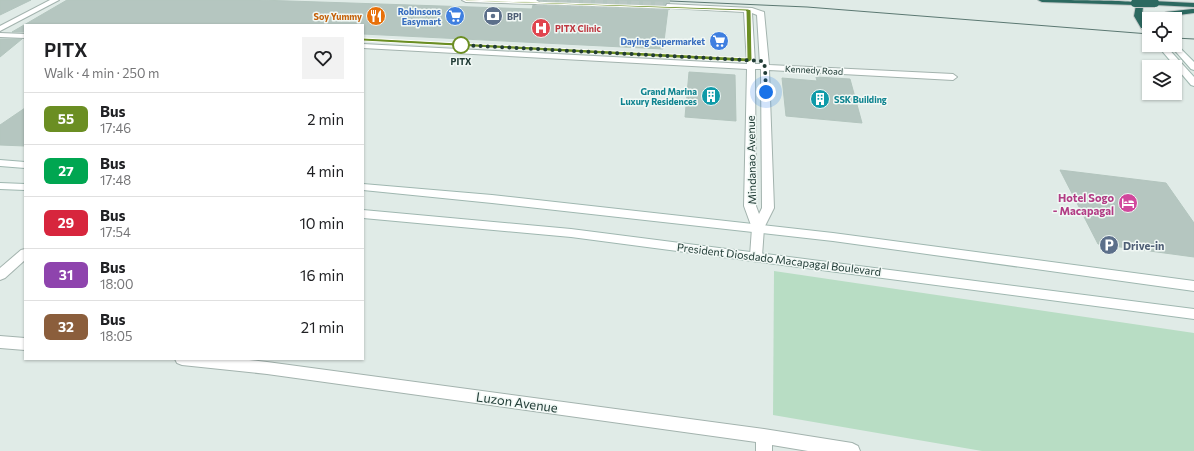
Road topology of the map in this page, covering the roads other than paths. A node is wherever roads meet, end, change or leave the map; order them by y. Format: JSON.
{"nodes":[{"id":1,"x":44,"y":0,"type":"edge"},
{"id":2,"x":55,"y":0,"type":"edge"},
{"id":3,"x":466,"y":0,"type":"edge"},
{"id":4,"x":1042,"y":0,"type":"edge"},
{"id":5,"x":535,"y":2,"type":"dead end"},
{"id":6,"x":1137,"y":5,"type":"junction"},
{"id":7,"x":1194,"y":5,"type":"edge"},
{"id":8,"x":670,"y":6,"type":"tunnel mouth"},
{"id":9,"x":748,"y":10,"type":"junction"},
{"id":10,"x":1194,"y":11,"type":"edge"},
{"id":11,"x":1182,"y":12,"type":"edge"},
{"id":12,"x":1142,"y":21,"type":"edge"},
{"id":13,"x":0,"y":23,"type":"edge"},
{"id":14,"x":0,"y":30,"type":"edge"},
{"id":15,"x":0,"y":35,"type":"edge"},
{"id":16,"x":24,"y":36,"type":"edge"},
{"id":17,"x":364,"y":39,"type":"edge"},
{"id":18,"x":24,"y":40,"type":"edge"},
{"id":19,"x":0,"y":42,"type":"edge"},
{"id":20,"x":364,"y":46,"type":"edge"},
{"id":21,"x":503,"y":50,"type":"junction"},
{"id":22,"x":1167,"y":52,"type":"edge"},
{"id":23,"x":1180,"y":52,"type":"edge"},
{"id":24,"x":750,"y":63,"type":"junction"},
{"id":25,"x":764,"y":64,"type":"junction"},
{"id":26,"x":1194,"y":67,"type":"edge"},
{"id":27,"x":951,"y":74,"type":"dead end"},
{"id":28,"x":1194,"y":82,"type":"edge"},
{"id":29,"x":0,"y":163,"type":"edge"},
{"id":30,"x":24,"y":164,"type":"edge"},
{"id":31,"x":0,"y":186,"type":"edge"},
{"id":32,"x":24,"y":187,"type":"edge"},
{"id":33,"x":364,"y":187,"type":"edge"},
{"id":34,"x":364,"y":214,"type":"edge"},
{"id":35,"x":758,"y":228,"type":"junction"},
{"id":36,"x":24,"y":253,"type":"edge"},
{"id":37,"x":756,"y":256,"type":"junction"},
{"id":38,"x":0,"y":275,"type":"edge"},
{"id":39,"x":1194,"y":286,"type":"edge"},
{"id":40,"x":1194,"y":314,"type":"edge"},
{"id":41,"x":0,"y":342,"type":"edge"},
{"id":42,"x":24,"y":344,"type":"edge"},
{"id":43,"x":190,"y":360,"type":"edge"},
{"id":44,"x":764,"y":443,"type":"edge"},
{"id":45,"x":852,"y":451,"type":"edge"}],
"edges":[{"from":1,"to":13,"type":"street"},
{"from":2,"to":14,"type":"street"},
{"from":3,"to":5,"type":"street"},
{"from":4,"to":6,"type":"highway"},
{"from":6,"to":7,"type":"highway","bridge":true},
{"from":6,"to":12,"type":"highway"},
{"from":8,"to":9,"type":"street"},
{"from":9,"to":24,"type":"street","name":"Mindanao Avenue"},
{"from":9,"to":25,"type":"street","name":"Mindanao Avenue"},
{"from":10,"to":11,"type":"highway"},
{"from":15,"to":16,"type":"street"},
{"from":17,"to":21,"type":"street","name":"Kennedy Road"},
{"from":18,"to":19,"type":"street"},
{"from":20,"to":21,"type":"street","name":"Kennedy Road"},
{"from":21,"to":24,"type":"street","name":"Kennedy Road"},
{"from":22,"to":28,"type":"street"},
{"from":23,"to":26,"type":"street"},
{"from":24,"to":25,"type":"street","name":"Kennedy Road"},
{"from":24,"to":35,"type":"street","name":"Mindanao Avenue"},
{"from":25,"to":27,"type":"street","name":"Kennedy Road"},
{"from":25,"to":35,"type":"street","name":"Mindanao Avenue"},
{"from":29,"to":30,"type":"street"},
{"from":31,"to":32,"type":"street"},
{"from":33,"to":35,"type":"street"},
{"from":34,"to":37,"type":"street","name":"President Diosdado Macapagal Boulevard"},
{"from":35,"to":37,"type":"street","name":"Mindanao Avenue"},
{"from":35,"to":39,"type":"street"},
{"from":36,"to":38,"type":"street"},
{"from":37,"to":40,"type":"street","name":"President Diosdado Macapagal Boulevard"},
{"from":41,"to":42,"type":"street"},
{"from":43,"to":44,"type":"street","name":"Luzon Avenue"},
{"from":44,"to":45,"type":"street","name":"Luzon Avenue"}]}
